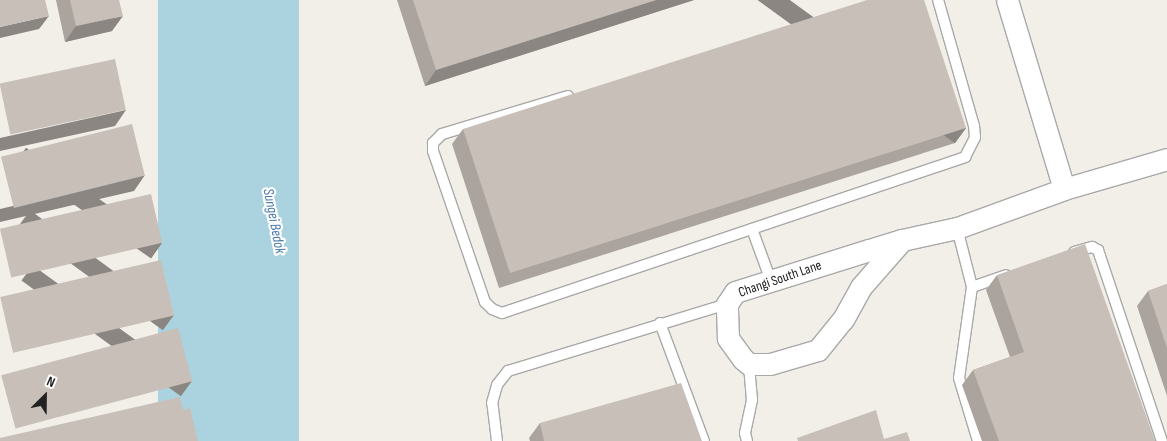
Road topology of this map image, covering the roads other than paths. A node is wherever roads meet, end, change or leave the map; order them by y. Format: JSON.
{"nodes":[{"id":1,"x":938,"y":0,"type":"edge"},
{"id":2,"x":1007,"y":0,"type":"edge"},
{"id":3,"x":583,"y":91,"type":"edge"},
{"id":4,"x":1167,"y":159,"type":"edge"},
{"id":5,"x":1064,"y":189,"type":"junction"},
{"id":6,"x":957,"y":228,"type":"junction"},
{"id":7,"x":752,"y":229,"type":"junction"},
{"id":8,"x":902,"y":240,"type":"junction"},
{"id":9,"x":1060,"y":256,"type":"edge"},
{"id":10,"x":1016,"y":272,"type":"edge"},
{"id":11,"x":771,"y":281,"type":"junction"},
{"id":12,"x":972,"y":287,"type":"junction"},
{"id":13,"x":728,"y":304,"type":"junction"},
{"id":14,"x":660,"y":323,"type":"junction"},
{"id":15,"x":749,"y":364,"type":"junction"},
{"id":16,"x":497,"y":441,"type":"edge"},
{"id":17,"x":704,"y":441,"type":"edge"},
{"id":18,"x":747,"y":441,"type":"edge"},
{"id":19,"x":978,"y":441,"type":"edge"},
{"id":20,"x":1162,"y":441,"type":"edge"}],
"edges":[{"from":1,"to":7,"type":"lane"},
{"from":2,"to":5,"type":"street"},
{"from":3,"to":7,"type":"lane"},
{"from":4,"to":5,"type":"street","name":"Changi South Lane"},
{"from":5,"to":6,"type":"street","name":"Changi South Lane"},
{"from":6,"to":8,"type":"street","name":"Changi South Lane"},
{"from":6,"to":12,"type":"lane"},
{"from":7,"to":11,"type":"lane"},
{"from":8,"to":11,"type":"street","name":"Changi South Lane"},
{"from":8,"to":15,"type":"street"},
{"from":9,"to":20,"type":"lane"},
{"from":10,"to":12,"type":"lane"},
{"from":11,"to":13,"type":"street","name":"Changi South Lane"},
{"from":12,"to":19,"type":"lane"},
{"from":13,"to":14,"type":"lane"},
{"from":13,"to":15,"type":"street","name":"Changi South Lane"},
{"from":14,"to":16,"type":"lane"},
{"from":14,"to":17,"type":"lane"},
{"from":15,"to":18,"type":"lane"}]}
